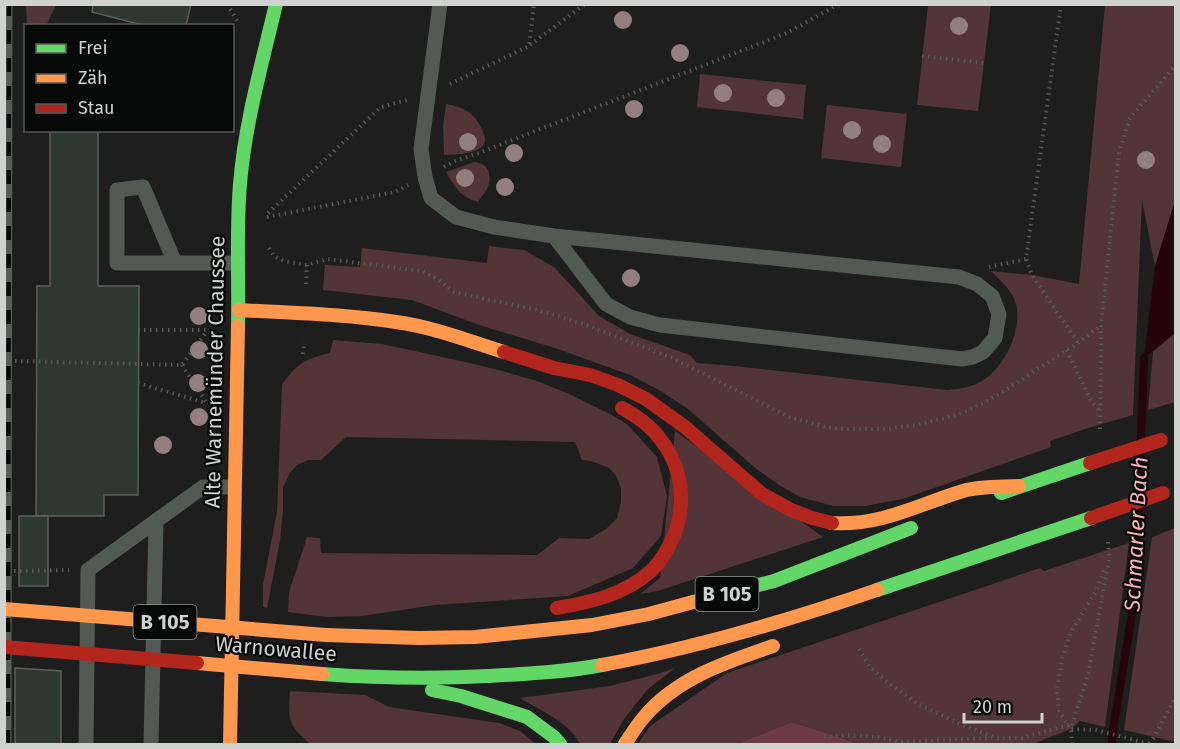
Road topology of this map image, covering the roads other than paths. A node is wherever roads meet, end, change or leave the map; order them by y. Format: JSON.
{"nodes":[{"id":1,"x":276,"y":4,"type":"edge"},
{"id":2,"x":440,"y":4,"type":"edge"},
{"id":3,"x":554,"y":236,"type":"junction"},
{"id":4,"x":175,"y":262,"type":"junction"},
{"id":5,"x":238,"y":263,"type":"junction"},
{"id":6,"x":239,"y":310,"type":"junction"},
{"id":7,"x":554,"y":368,"type":"junction"},
{"id":8,"x":582,"y":388,"type":"dead end"},
{"id":9,"x":613,"y":403,"type":"dead end"},
{"id":10,"x":1176,"y":436,"type":"edge"},
{"id":11,"x":1020,"y":486,"type":"junction"},
{"id":12,"x":233,"y":487,"type":"junction"},
{"id":13,"x":1169,"y":490,"type":"edge"},
{"id":14,"x":976,"y":502,"type":"dead end"},
{"id":15,"x":156,"y":521,"type":"junction"},
{"id":16,"x":922,"y":524,"type":"dead end"},
{"id":17,"x":4,"y":609,"type":"edge"},
{"id":18,"x":542,"y":610,"type":"dead end"},
{"id":19,"x":815,"y":612,"type":"junction"},
{"id":20,"x":445,"y":622,"type":"dead end"},
{"id":21,"x":801,"y":627,"type":"dead end"},
{"id":22,"x":418,"y":638,"type":"junction"},
{"id":23,"x":787,"y":641,"type":"dead end"},
{"id":24,"x":4,"y":647,"type":"edge"},
{"id":25,"x":365,"y":678,"type":"junction"},
{"id":26,"x":86,"y":744,"type":"edge"},
{"id":27,"x":151,"y":744,"type":"edge"},
{"id":28,"x":230,"y":744,"type":"edge"},
{"id":29,"x":560,"y":744,"type":"edge"},
{"id":30,"x":626,"y":744,"type":"edge"}],
"edges":[{"from":1,"to":5,"type":"main road","name":"Alte Warnemünder Chaussee"},
{"from":2,"to":3,"type":"lane"},
{"from":3,"to":3,"type":"lane"},
{"from":4,"to":4,"type":"lane"},
{"from":4,"to":5,"type":"lane"},
{"from":5,"to":6,"type":"main road","name":"Alte Warnemünder Chaussee"},
{"from":6,"to":7,"type":"main road"},
{"from":6,"to":12,"type":"main road","name":"Alte Warnemünder Chaussee"},
{"from":7,"to":8,"type":"main road"},
{"from":7,"to":11,"type":"main road"},
{"from":9,"to":18,"type":"main road"},
{"from":10,"to":11,"type":"main road","bridge":true},
{"from":11,"to":14,"type":"main road"},
{"from":12,"to":15,"type":"lane"},
{"from":12,"to":28,"type":"main road","name":"Alte Warnemünder Chaussee"},
{"from":13,"to":19,"type":"main road","number":"B 105","bridge":true},
{"from":15,"to":26,"type":"lane"},
{"from":15,"to":27,"type":"lane"},
{"from":16,"to":22,"type":"main road","number":"B 105"},
{"from":17,"to":22,"type":"main road","name":"Warnowallee","number":"B 105","bridge":true},
{"from":19,"to":21,"type":"main road"},
{"from":19,"to":25,"type":"main road","number":"B 105"},
{"from":20,"to":22,"type":"main road"},
{"from":23,"to":30,"type":"main road"},
{"from":24,"to":25,"type":"main road","name":"Warnowallee","number":"B 105","bridge":true},
{"from":25,"to":29,"type":"main road"}]}
